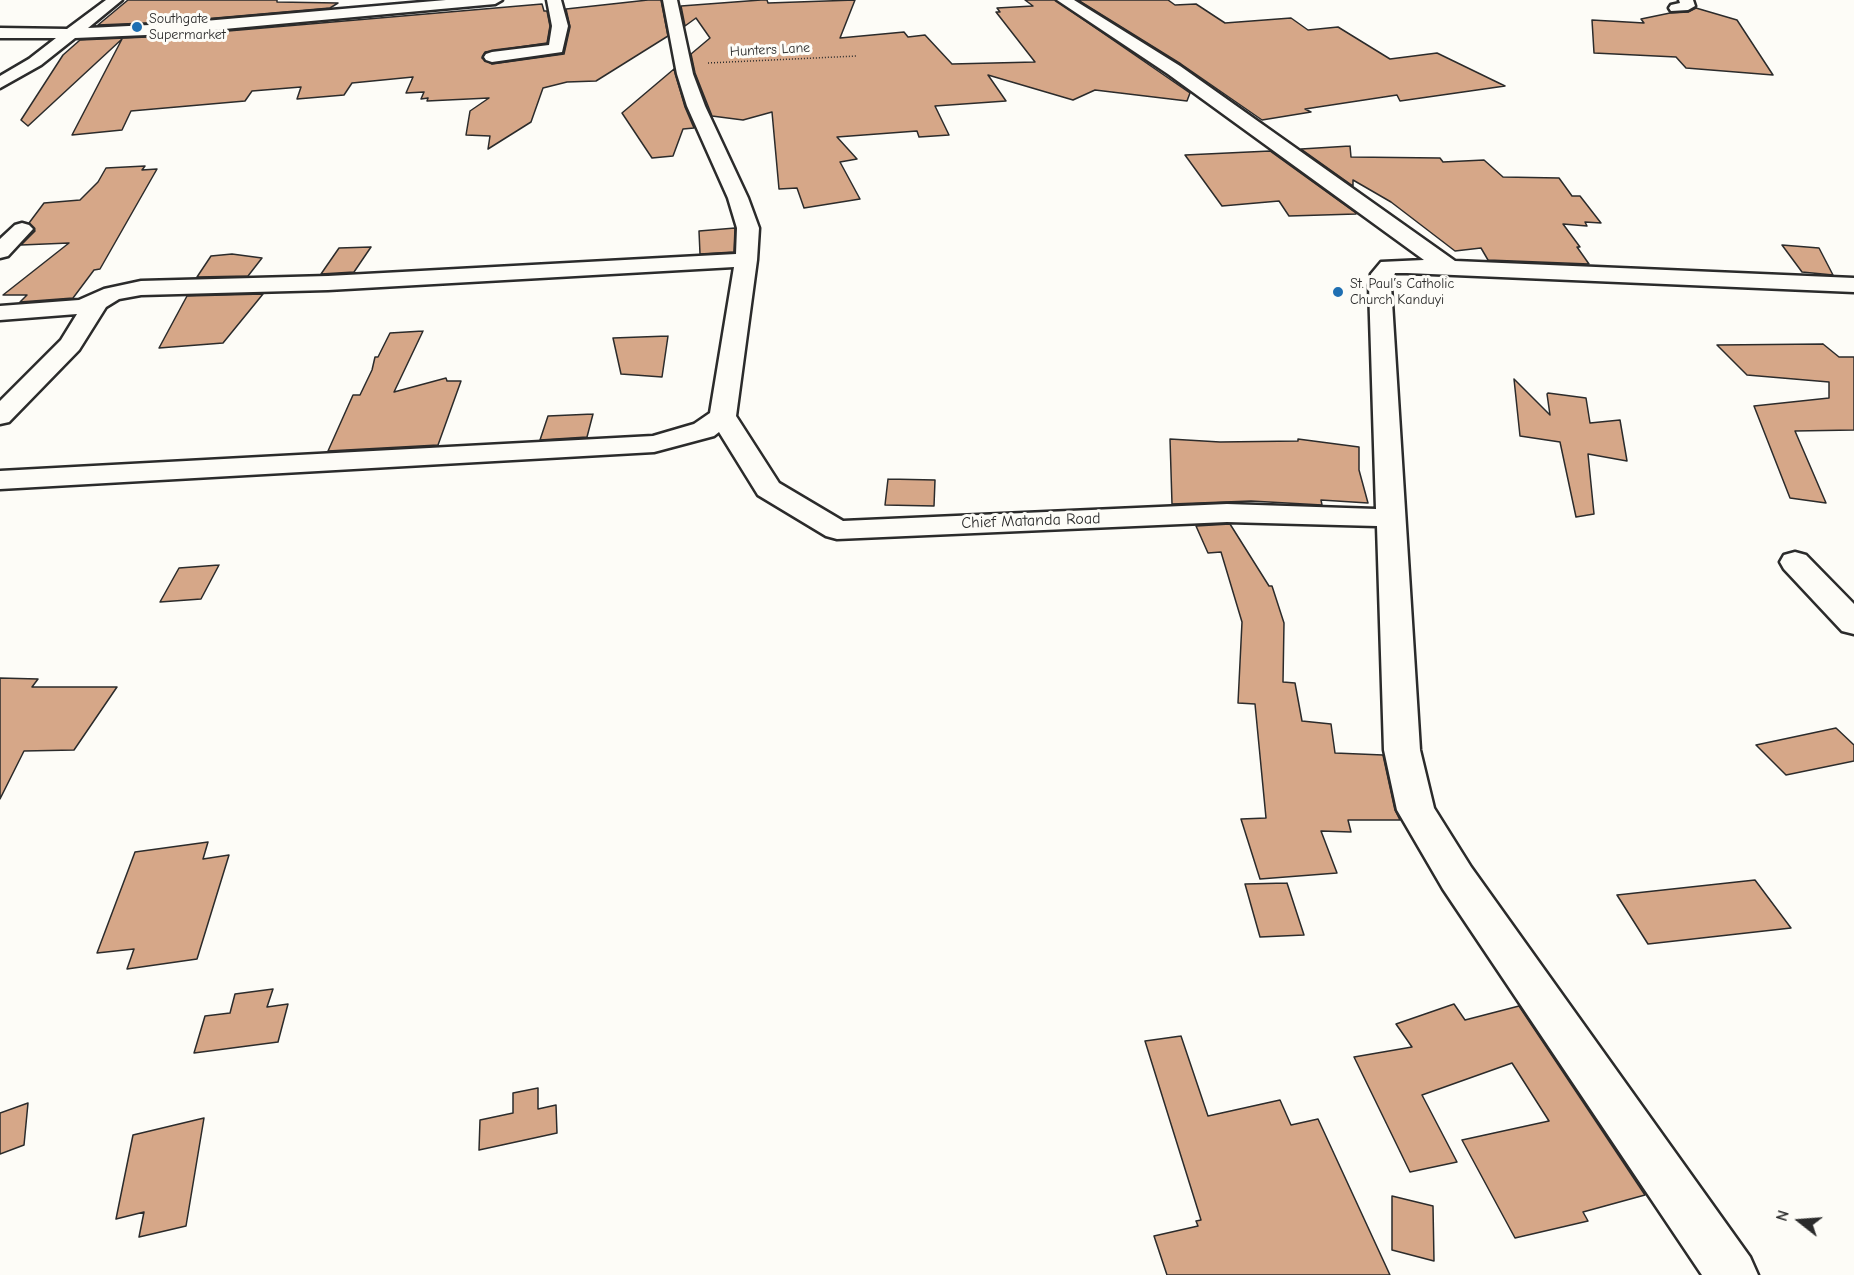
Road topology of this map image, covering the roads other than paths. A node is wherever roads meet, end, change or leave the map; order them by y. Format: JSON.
{"nodes":[{"id":1,"x":116,"y":0,"type":"edge"},
{"id":2,"x":492,"y":0,"type":"edge"},
{"id":3,"x":554,"y":0,"type":"edge"},
{"id":4,"x":670,"y":0,"type":"edge"},
{"id":5,"x":1064,"y":0,"type":"edge"},
{"id":6,"x":0,"y":33,"type":"edge"},
{"id":7,"x":70,"y":34,"type":"junction"},
{"id":8,"x":492,"y":57,"type":"dead end"},
{"id":9,"x":0,"y":83,"type":"edge"},
{"id":10,"x":22,"y":229,"type":"dead end"},
{"id":11,"x":0,"y":252,"type":"edge"},
{"id":12,"x":746,"y":260,"type":"junction"},
{"id":13,"x":1448,"y":267,"type":"junction"},
{"id":14,"x":1854,"y":285,"type":"edge"},
{"id":15,"x":97,"y":302,"type":"junction"},
{"id":16,"x":0,"y":313,"type":"edge"},
{"id":17,"x":0,"y":416,"type":"edge"},
{"id":18,"x":723,"y":417,"type":"junction"},
{"id":19,"x":0,"y":480,"type":"edge"},
{"id":20,"x":1391,"y":518,"type":"junction"},
{"id":21,"x":1795,"y":562,"type":"dead end"},
{"id":22,"x":1854,"y":623,"type":"edge"},
{"id":23,"x":1732,"y":1275,"type":"edge"}],
"edges":[{"from":1,"to":7,"type":"street"},
{"from":2,"to":7,"type":"street"},
{"from":3,"to":8,"type":"street"},
{"from":4,"to":12,"type":"street"},
{"from":5,"to":13,"type":"street"},
{"from":6,"to":7,"type":"street"},
{"from":7,"to":9,"type":"street"},
{"from":10,"to":11,"type":"street"},
{"from":12,"to":15,"type":"street"},
{"from":12,"to":18,"type":"street"},
{"from":13,"to":14,"type":"street"},
{"from":13,"to":20,"type":"street"},
{"from":15,"to":16,"type":"street"},
{"from":15,"to":17,"type":"street"},
{"from":18,"to":19,"type":"street"},
{"from":18,"to":20,"type":"street","name":"Chief Matanda Road"},
{"from":20,"to":23,"type":"street"},
{"from":21,"to":22,"type":"street"}]}
